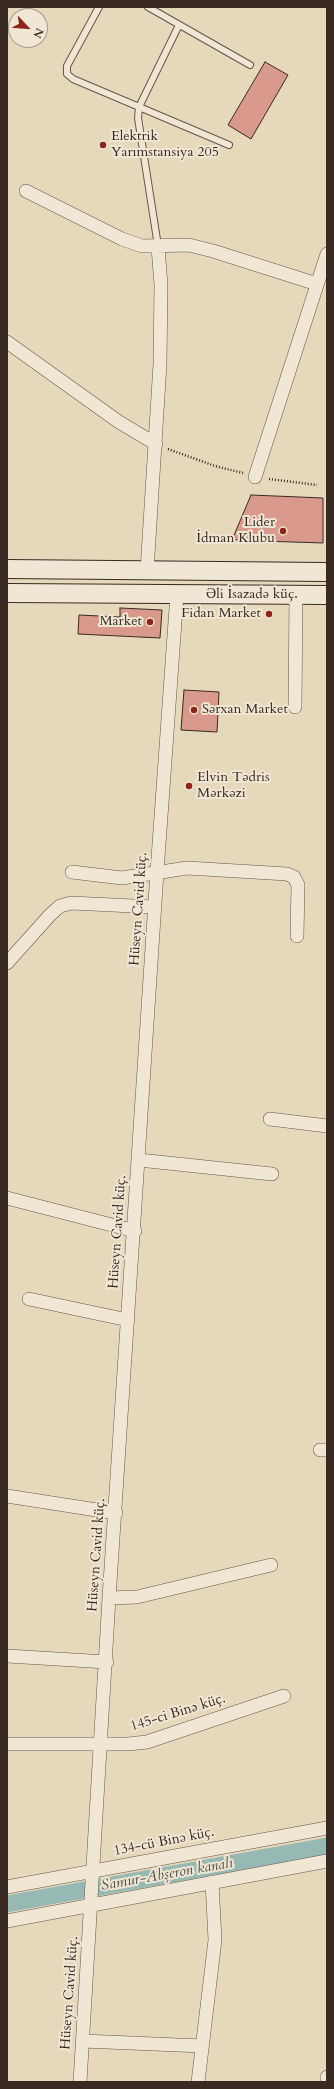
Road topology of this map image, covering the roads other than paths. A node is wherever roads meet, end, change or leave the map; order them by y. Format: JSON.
{"nodes":[{"id":1,"x":99,"y":7,"type":"edge"},
{"id":2,"x":148,"y":7,"type":"edge"},
{"id":3,"x":179,"y":25,"type":"junction"},
{"id":4,"x":250,"y":65,"type":"dead end"},
{"id":5,"x":139,"y":107,"type":"junction"},
{"id":6,"x":229,"y":145,"type":"dead end"},
{"id":7,"x":26,"y":191,"type":"dead end"},
{"id":8,"x":158,"y":247,"type":"junction"},
{"id":9,"x":327,"y":254,"type":"edge"},
{"id":10,"x":317,"y":284,"type":"junction"},
{"id":11,"x":7,"y":342,"type":"edge"},
{"id":12,"x":156,"y":444,"type":"junction"},
{"id":13,"x":255,"y":477,"type":"road end"},
{"id":14,"x":7,"y":569,"type":"edge"},
{"id":15,"x":147,"y":571,"type":"junction"},
{"id":16,"x":178,"y":571,"type":"junction"},
{"id":17,"x":327,"y":572,"type":"edge"},
{"id":18,"x":7,"y":593,"type":"edge"},
{"id":19,"x":146,"y":594,"type":"junction"},
{"id":20,"x":177,"y":594,"type":"junction"},
{"id":21,"x":296,"y":594,"type":"junction"},
{"id":22,"x":327,"y":595,"type":"edge"},
{"id":23,"x":296,"y":707,"type":"dead end"},
{"id":24,"x":72,"y":872,"type":"dead end"},
{"id":25,"x":157,"y":872,"type":"junction"},
{"id":26,"x":154,"y":907,"type":"junction"},
{"id":27,"x":297,"y":936,"type":"dead end"},
{"id":28,"x":7,"y":963,"type":"edge"},
{"id":29,"x":270,"y":1119,"type":"dead end"},
{"id":30,"x":327,"y":1126,"type":"edge"},
{"id":31,"x":139,"y":1160,"type":"junction"},
{"id":32,"x":272,"y":1174,"type":"dead end"},
{"id":33,"x":7,"y":1198,"type":"edge"},
{"id":34,"x":134,"y":1231,"type":"junction"},
{"id":35,"x":29,"y":1299,"type":"dead end"},
{"id":36,"x":128,"y":1320,"type":"junction"},
{"id":37,"x":7,"y":1496,"type":"edge"},
{"id":38,"x":116,"y":1513,"type":"junction"},
{"id":39,"x":271,"y":1565,"type":"dead end"},
{"id":40,"x":109,"y":1598,"type":"junction"},
{"id":41,"x":7,"y":1656,"type":"edge"},
{"id":42,"x":106,"y":1662,"type":"junction"},
{"id":43,"x":284,"y":1696,"type":"dead end"},
{"id":44,"x":7,"y":1744,"type":"edge"},
{"id":45,"x":101,"y":1745,"type":"junction"},
{"id":46,"x":327,"y":1828,"type":"edge"},
{"id":47,"x":327,"y":1861,"type":"edge"},
{"id":48,"x":93,"y":1872,"type":"junction"},
{"id":49,"x":212,"y":1882,"type":"junction"},
{"id":50,"x":7,"y":1887,"type":"edge"},
{"id":51,"x":92,"y":1906,"type":"junction"},
{"id":52,"x":7,"y":1921,"type":"edge"},
{"id":53,"x":83,"y":2041,"type":"junction"},
{"id":54,"x":202,"y":2046,"type":"junction"},
{"id":55,"x":327,"y":2077,"type":"edge"},
{"id":56,"x":80,"y":2082,"type":"edge"},
{"id":57,"x":198,"y":2082,"type":"edge"},
{"id":58,"x":327,"y":2082,"type":"edge"}],
"edges":[{"from":1,"to":5,"type":"lane"},
{"from":2,"to":3,"type":"lane"},
{"from":3,"to":4,"type":"lane"},
{"from":3,"to":5,"type":"lane"},
{"from":5,"to":6,"type":"lane"},
{"from":5,"to":8,"type":"lane"},
{"from":7,"to":8,"type":"street"},
{"from":8,"to":10,"type":"street"},
{"from":8,"to":12,"type":"street"},
{"from":9,"to":10,"type":"street"},
{"from":10,"to":13,"type":"street"},
{"from":11,"to":12,"type":"street"},
{"from":12,"to":15,"type":"street"},
{"from":14,"to":15,"type":"main road"},
{"from":15,"to":16,"type":"main road","name":"Əli İsazadə küç."},
{"from":15,"to":19,"type":"main road"},
{"from":16,"to":17,"type":"main road","name":"Əli İsazadə küç."},
{"from":16,"to":20,"type":"main road"},
{"from":18,"to":19,"type":"main road"},
{"from":19,"to":20,"type":"main road","name":"Əli İsazadə küç."},
{"from":20,"to":21,"type":"main road","name":"Əli İsazadə küç."},
{"from":20,"to":25,"type":"street","name":"Hüseyn Cavid küç."},
{"from":21,"to":22,"type":"main road","name":"Əli İsazadə küç."},
{"from":21,"to":23,"type":"street"},
{"from":24,"to":25,"type":"street"},
{"from":25,"to":26,"type":"street","name":"Hüseyn Cavid küç."},
{"from":25,"to":27,"type":"street"},
{"from":26,"to":28,"type":"street"},
{"from":26,"to":31,"type":"street","name":"Hüseyn Cavid küç."},
{"from":29,"to":30,"type":"street"},
{"from":31,"to":32,"type":"street"},
{"from":31,"to":34,"type":"street","name":"Hüseyn Cavid küç."},
{"from":33,"to":34,"type":"street"},
{"from":34,"to":36,"type":"street","name":"Hüseyn Cavid küç."},
{"from":35,"to":36,"type":"street"},
{"from":36,"to":38,"type":"street","name":"Hüseyn Cavid küç."},
{"from":37,"to":38,"type":"street"},
{"from":38,"to":40,"type":"street","name":"Hüseyn Cavid küç."},
{"from":39,"to":40,"type":"street"},
{"from":40,"to":42,"type":"street","name":"Hüseyn Cavid küç."},
{"from":41,"to":42,"type":"street"},
{"from":42,"to":45,"type":"street","name":"Hüseyn Cavid küç."},
{"from":43,"to":45,"type":"street","name":"145-ci Binə küç."},
{"from":44,"to":45,"type":"street","name":"145-ci Binə küç."},
{"from":45,"to":48,"type":"street","name":"Hüseyn Cavid küç."},
{"from":46,"to":48,"type":"street","name":"134-cü Binə küç."},
{"from":47,"to":49,"type":"street"},
{"from":48,"to":50,"type":"street","name":"134-cü Binə küç."},
{"from":48,"to":51,"type":"street","name":"Hüseyn Cavid küç."},
{"from":49,"to":51,"type":"street"},
{"from":49,"to":54,"type":"street"},
{"from":51,"to":52,"type":"street"},
{"from":51,"to":53,"type":"street","name":"Hüseyn Cavid küç."},
{"from":53,"to":54,"type":"street"},
{"from":53,"to":56,"type":"street","name":"Hüseyn Cavid küç."},
{"from":54,"to":57,"type":"street"},
{"from":55,"to":58,"type":"street"}]}
